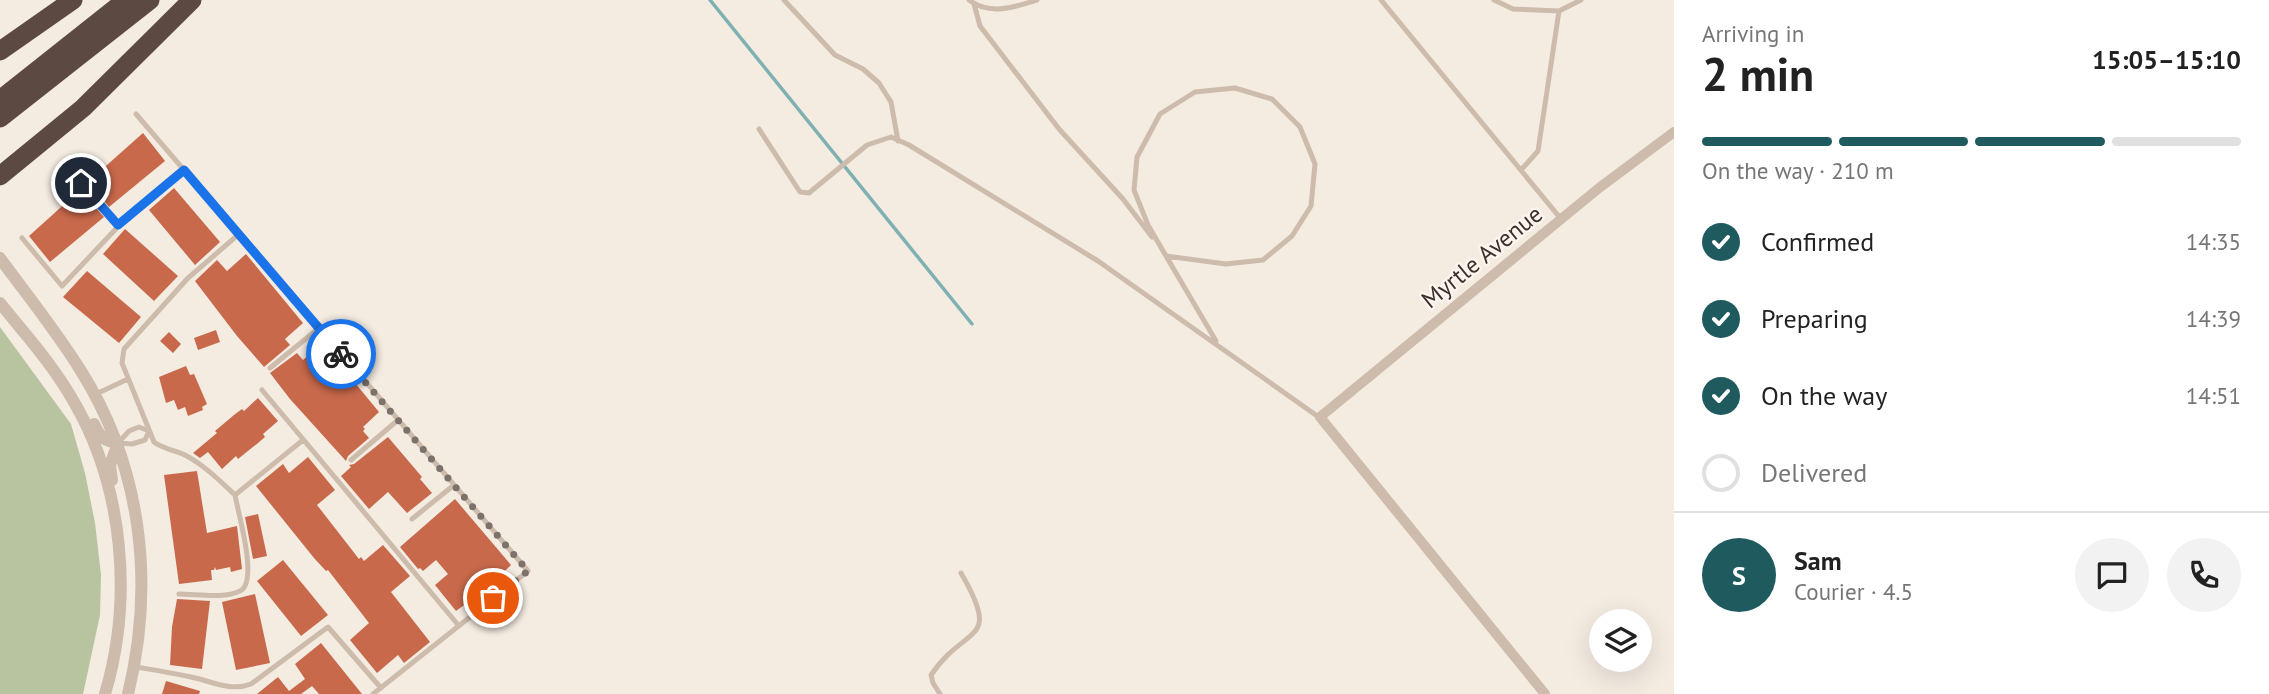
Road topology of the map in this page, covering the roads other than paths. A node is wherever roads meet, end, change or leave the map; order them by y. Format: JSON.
{"nodes":[{"id":1,"x":73,"y":0,"type":"edge"},
{"id":2,"x":126,"y":0,"type":"edge"},
{"id":3,"x":150,"y":0,"type":"edge"},
{"id":4,"x":192,"y":0,"type":"edge"},
{"id":5,"x":784,"y":0,"type":"edge"},
{"id":6,"x":1037,"y":0,"type":"edge"},
{"id":7,"x":1381,"y":0,"type":"edge"},
{"id":8,"x":1494,"y":0,"type":"edge"},
{"id":9,"x":1581,"y":0,"type":"edge"},
{"id":10,"x":972,"y":2,"type":"edge"},
{"id":11,"x":1559,"y":11,"type":"junction"},
{"id":12,"x":79,"y":47,"type":"junction"},
{"id":13,"x":0,"y":51,"type":"edge"},
{"id":14,"x":0,"y":100,"type":"edge"},
{"id":15,"x":136,"y":114,"type":"dead end"},
{"id":16,"x":0,"y":118,"type":"edge"},
{"id":17,"x":760,"y":129,"type":"dead end"},
{"id":18,"x":1670,"y":136,"type":"edge"},
{"id":19,"x":898,"y":141,"type":"junction"},
{"id":20,"x":1674,"y":150,"type":"edge"},
{"id":21,"x":184,"y":170,"type":"junction"},
{"id":22,"x":1521,"y":170,"type":"junction"},
{"id":23,"x":0,"y":176,"type":"edge"},
{"id":24,"x":81,"y":183,"type":"dead end"},
{"id":25,"x":1562,"y":219,"type":"junction"},
{"id":26,"x":118,"y":225,"type":"junction"},
{"id":27,"x":239,"y":234,"type":"junction"},
{"id":28,"x":22,"y":238,"type":"dead end"},
{"id":29,"x":1166,"y":256,"type":"junction"},
{"id":30,"x":0,"y":258,"type":"edge"},
{"id":31,"x":0,"y":303,"type":"edge"},
{"id":32,"x":319,"y":328,"type":"junction"},
{"id":33,"x":1217,"y":344,"type":"junction"},
{"id":34,"x":270,"y":369,"type":"dead end"},
{"id":35,"x":128,"y":379,"type":"junction"},
{"id":36,"x":63,"y":382,"type":"junction"},
{"id":37,"x":262,"y":390,"type":"dead end"},
{"id":38,"x":95,"y":395,"type":"junction"},
{"id":39,"x":1321,"y":419,"type":"junction"},
{"id":40,"x":398,"y":420,"type":"junction"},
{"id":41,"x":149,"y":431,"type":"junction"},
{"id":42,"x":303,"y":440,"type":"junction"},
{"id":43,"x":118,"y":443,"type":"junction"},
{"id":44,"x":351,"y":460,"type":"dead end"},
{"id":45,"x":454,"y":485,"type":"junction"},
{"id":46,"x":234,"y":495,"type":"junction"},
{"id":47,"x":112,"y":507,"type":"junction"},
{"id":48,"x":412,"y":519,"type":"dead end"},
{"id":49,"x":961,"y":573,"type":"dead end"},
{"id":50,"x":179,"y":594,"type":"dead end"},
{"id":51,"x":459,"y":625,"type":"junction"},
{"id":52,"x":113,"y":662,"type":"junction"},
{"id":53,"x":135,"y":667,"type":"junction"},
{"id":54,"x":381,"y":688,"type":"junction"},
{"id":55,"x":105,"y":694,"type":"edge"},
{"id":56,"x":128,"y":694,"type":"edge"},
{"id":57,"x":373,"y":694,"type":"edge"},
{"id":58,"x":940,"y":694,"type":"edge"},
{"id":59,"x":1545,"y":694,"type":"edge"}],
"edges":[{"from":1,"to":13,"type":"highway"},
{"from":2,"to":12,"type":"highway"},
{"from":3,"to":12,"type":"highway"},
{"from":4,"to":23,"type":"highway"},
{"from":5,"to":19,"type":"lane"},
{"from":6,"to":10,"type":"lane"},
{"from":7,"to":22,"type":"lane"},
{"from":8,"to":11,"type":"lane"},
{"from":9,"to":11,"type":"lane"},
{"from":10,"to":29,"type":"lane"},
{"from":11,"to":22,"type":"lane"},
{"from":12,"to":14,"type":"highway"},
{"from":12,"to":16,"type":"highway"},
{"from":15,"to":21,"type":"lane"},
{"from":17,"to":19,"type":"lane"},
{"from":18,"to":20,"type":"street"},
{"from":18,"to":25,"type":"street","name":"Myrtle Avenue"},
{"from":19,"to":33,"type":"lane"},
{"from":21,"to":26,"type":"lane"},
{"from":21,"to":27,"type":"lane"},
{"from":22,"to":25,"type":"lane"},
{"from":24,"to":26,"type":"lane"},
{"from":25,"to":39,"type":"street","name":"Myrtle Avenue"},
{"from":26,"to":28,"type":"lane"},
{"from":27,"to":32,"type":"lane"},
{"from":27,"to":35,"type":"lane"},
{"from":29,"to":29,"type":"lane"},
{"from":29,"to":33,"type":"lane"},
{"from":30,"to":38,"type":"street"},
{"from":31,"to":36,"type":"street"},
{"from":32,"to":34,"type":"lane"},
{"from":32,"to":40,"type":"lane"},
{"from":33,"to":39,"type":"lane"},
{"from":35,"to":38,"type":"lane"},
{"from":35,"to":41,"type":"lane"},
{"from":36,"to":43,"type":"street"},
{"from":36,"to":47,"type":"street"},
{"from":37,"to":42,"type":"lane"},
{"from":38,"to":43,"type":"street"},
{"from":39,"to":59,"type":"street"},
{"from":40,"to":44,"type":"lane"},
{"from":40,"to":45,"type":"lane"},
{"from":41,"to":43,"type":"lane"},
{"from":41,"to":43,"type":"lane"},
{"from":41,"to":46,"type":"lane"},
{"from":42,"to":46,"type":"lane"},
{"from":42,"to":51,"type":"lane"},
{"from":43,"to":47,"type":"street"},
{"from":43,"to":53,"type":"street"},
{"from":45,"to":48,"type":"lane"},
{"from":45,"to":51,"type":"lane"},
{"from":46,"to":50,"type":"lane"},
{"from":47,"to":52,"type":"street"},
{"from":49,"to":58,"type":"lane"},
{"from":51,"to":54,"type":"lane"},
{"from":52,"to":53,"type":"street"},
{"from":52,"to":55,"type":"street"},
{"from":53,"to":54,"type":"lane"},
{"from":53,"to":56,"type":"street"},
{"from":54,"to":57,"type":"lane"}]}
